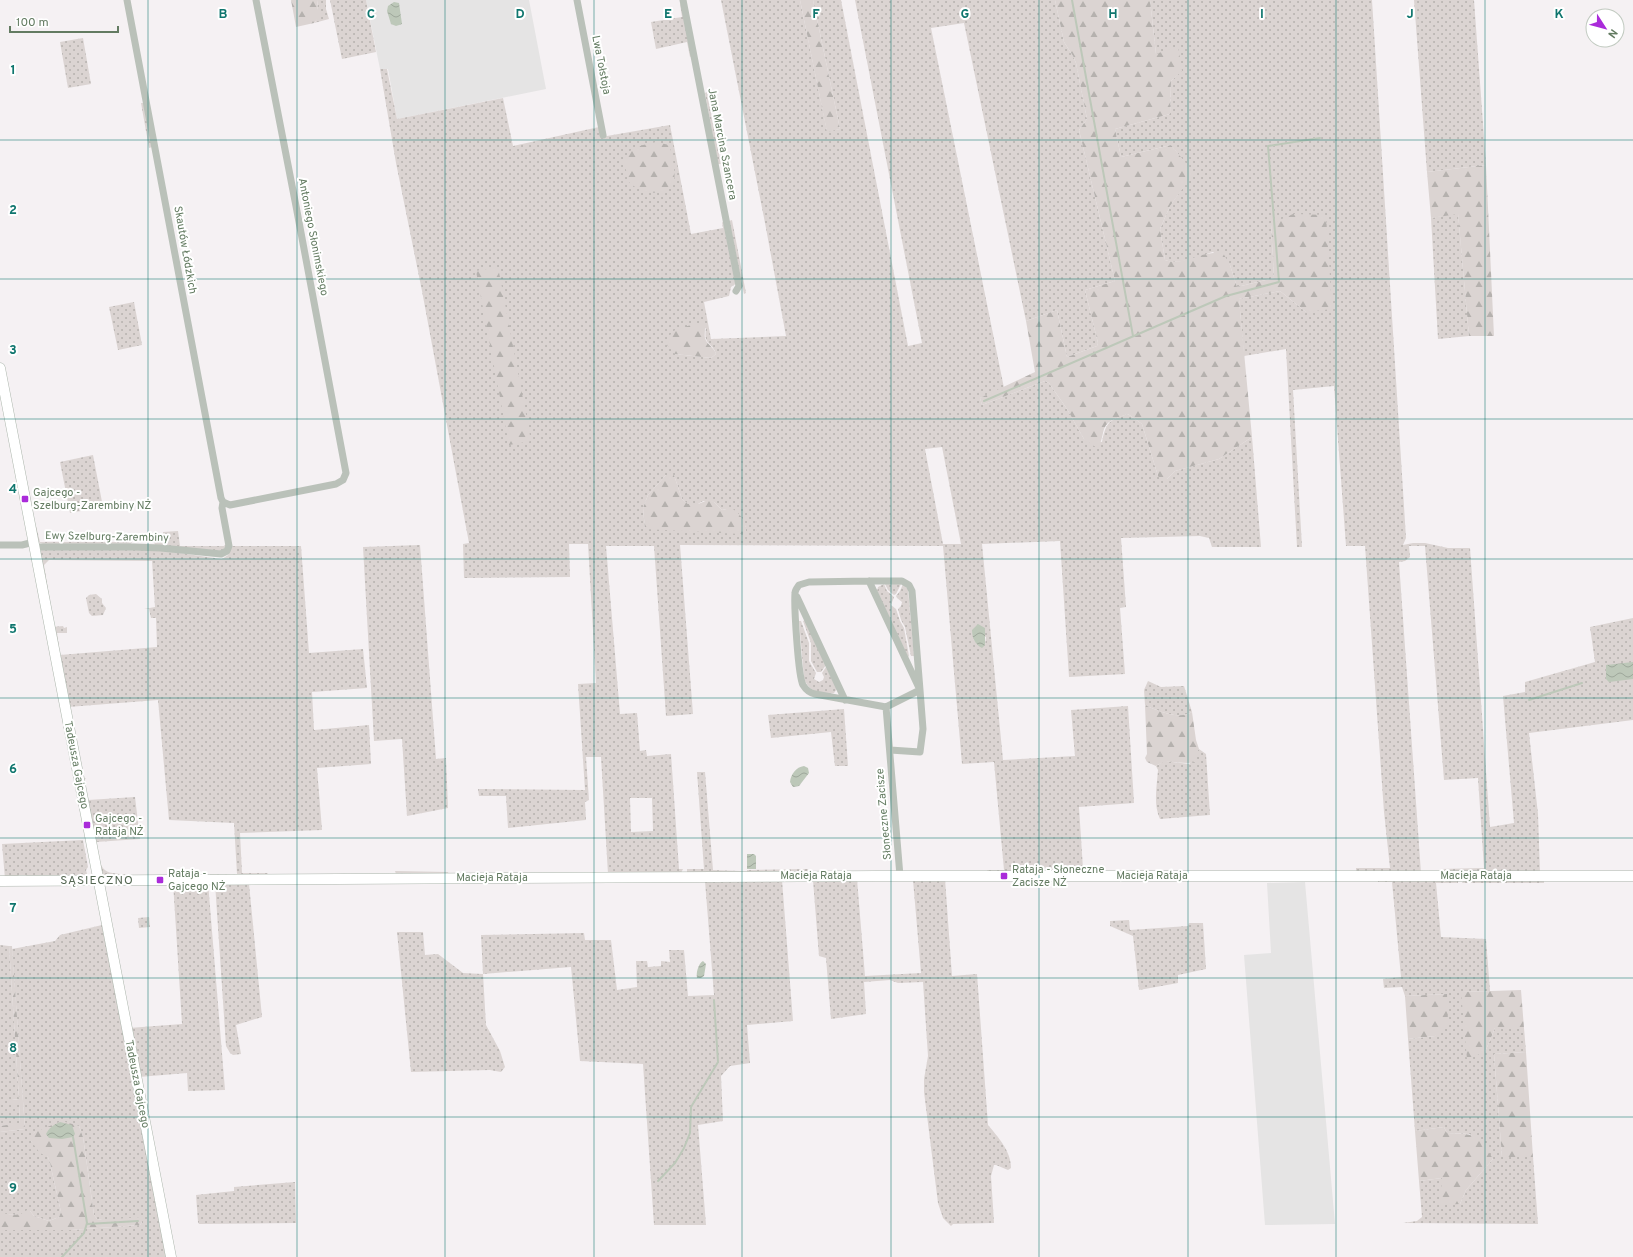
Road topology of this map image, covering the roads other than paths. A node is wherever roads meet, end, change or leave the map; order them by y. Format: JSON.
{"nodes":[{"id":1,"x":127,"y":0,"type":"edge"},
{"id":2,"x":256,"y":0,"type":"edge"},
{"id":3,"x":577,"y":0,"type":"edge"},
{"id":4,"x":683,"y":0,"type":"edge"},
{"id":5,"x":603,"y":135,"type":"dead end"},
{"id":6,"x":736,"y":291,"type":"dead end"},
{"id":7,"x":0,"y":368,"type":"edge"},
{"id":8,"x":223,"y":502,"type":"junction"},
{"id":9,"x":0,"y":545,"type":"edge"},
{"id":10,"x":35,"y":545,"type":"junction"},
{"id":11,"x":226,"y":552,"type":"joint"},
{"id":12,"x":869,"y":581,"type":"junction"},
{"id":13,"x":795,"y":593,"type":"junction"},
{"id":14,"x":920,"y":690,"type":"junction"},
{"id":15,"x":845,"y":700,"type":"junction"},
{"id":16,"x":886,"y":707,"type":"junction"},
{"id":17,"x":890,"y":750,"type":"junction"},
{"id":18,"x":900,"y":876,"type":"junction"},
{"id":19,"x":1633,"y":876,"type":"edge"},
{"id":20,"x":97,"y":880,"type":"junction"},
{"id":21,"x":0,"y":881,"type":"edge"},
{"id":22,"x":170,"y":1257,"type":"edge"}],
"edges":[{"from":1,"to":8,"type":"street","name":"Skautów Łódzkich"},
{"from":2,"to":8,"type":"street","name":"Antoniego Słonimskiego"},
{"from":3,"to":5,"type":"street","name":"Lwa Tołstoja"},
{"from":4,"to":6,"type":"street","name":"Jana Marcina Szancera"},
{"from":7,"to":10,"type":"street","name":"Tadeusza Gajcego"},
{"from":8,"to":11,"type":"street","name":"Skautów Łódzkich"},
{"from":9,"to":10,"type":"street","name":"Ewy Szelburg-Zarembiny"},
{"from":10,"to":11,"type":"street","name":"Ewy Szelburg-Zarembiny"},
{"from":10,"to":20,"type":"street","name":"Tadeusza Gajcego"},
{"from":12,"to":13,"type":"street"},
{"from":12,"to":14,"type":"street"},
{"from":12,"to":14,"type":"street"},
{"from":13,"to":15,"type":"street"},
{"from":13,"to":15,"type":"street"},
{"from":14,"to":16,"type":"street"},
{"from":14,"to":17,"type":"street"},
{"from":15,"to":16,"type":"street"},
{"from":16,"to":17,"type":"street","name":"Słoneczne Zacisze"},
{"from":17,"to":18,"type":"street","name":"Słoneczne Zacisze"},
{"from":18,"to":19,"type":"street","name":"Macieja Rataja"},
{"from":18,"to":20,"type":"street","name":"Macieja Rataja"},
{"from":20,"to":21,"type":"street","name":"Macieja Rataja"},
{"from":20,"to":22,"type":"street","name":"Tadeusza Gajcego"}]}
